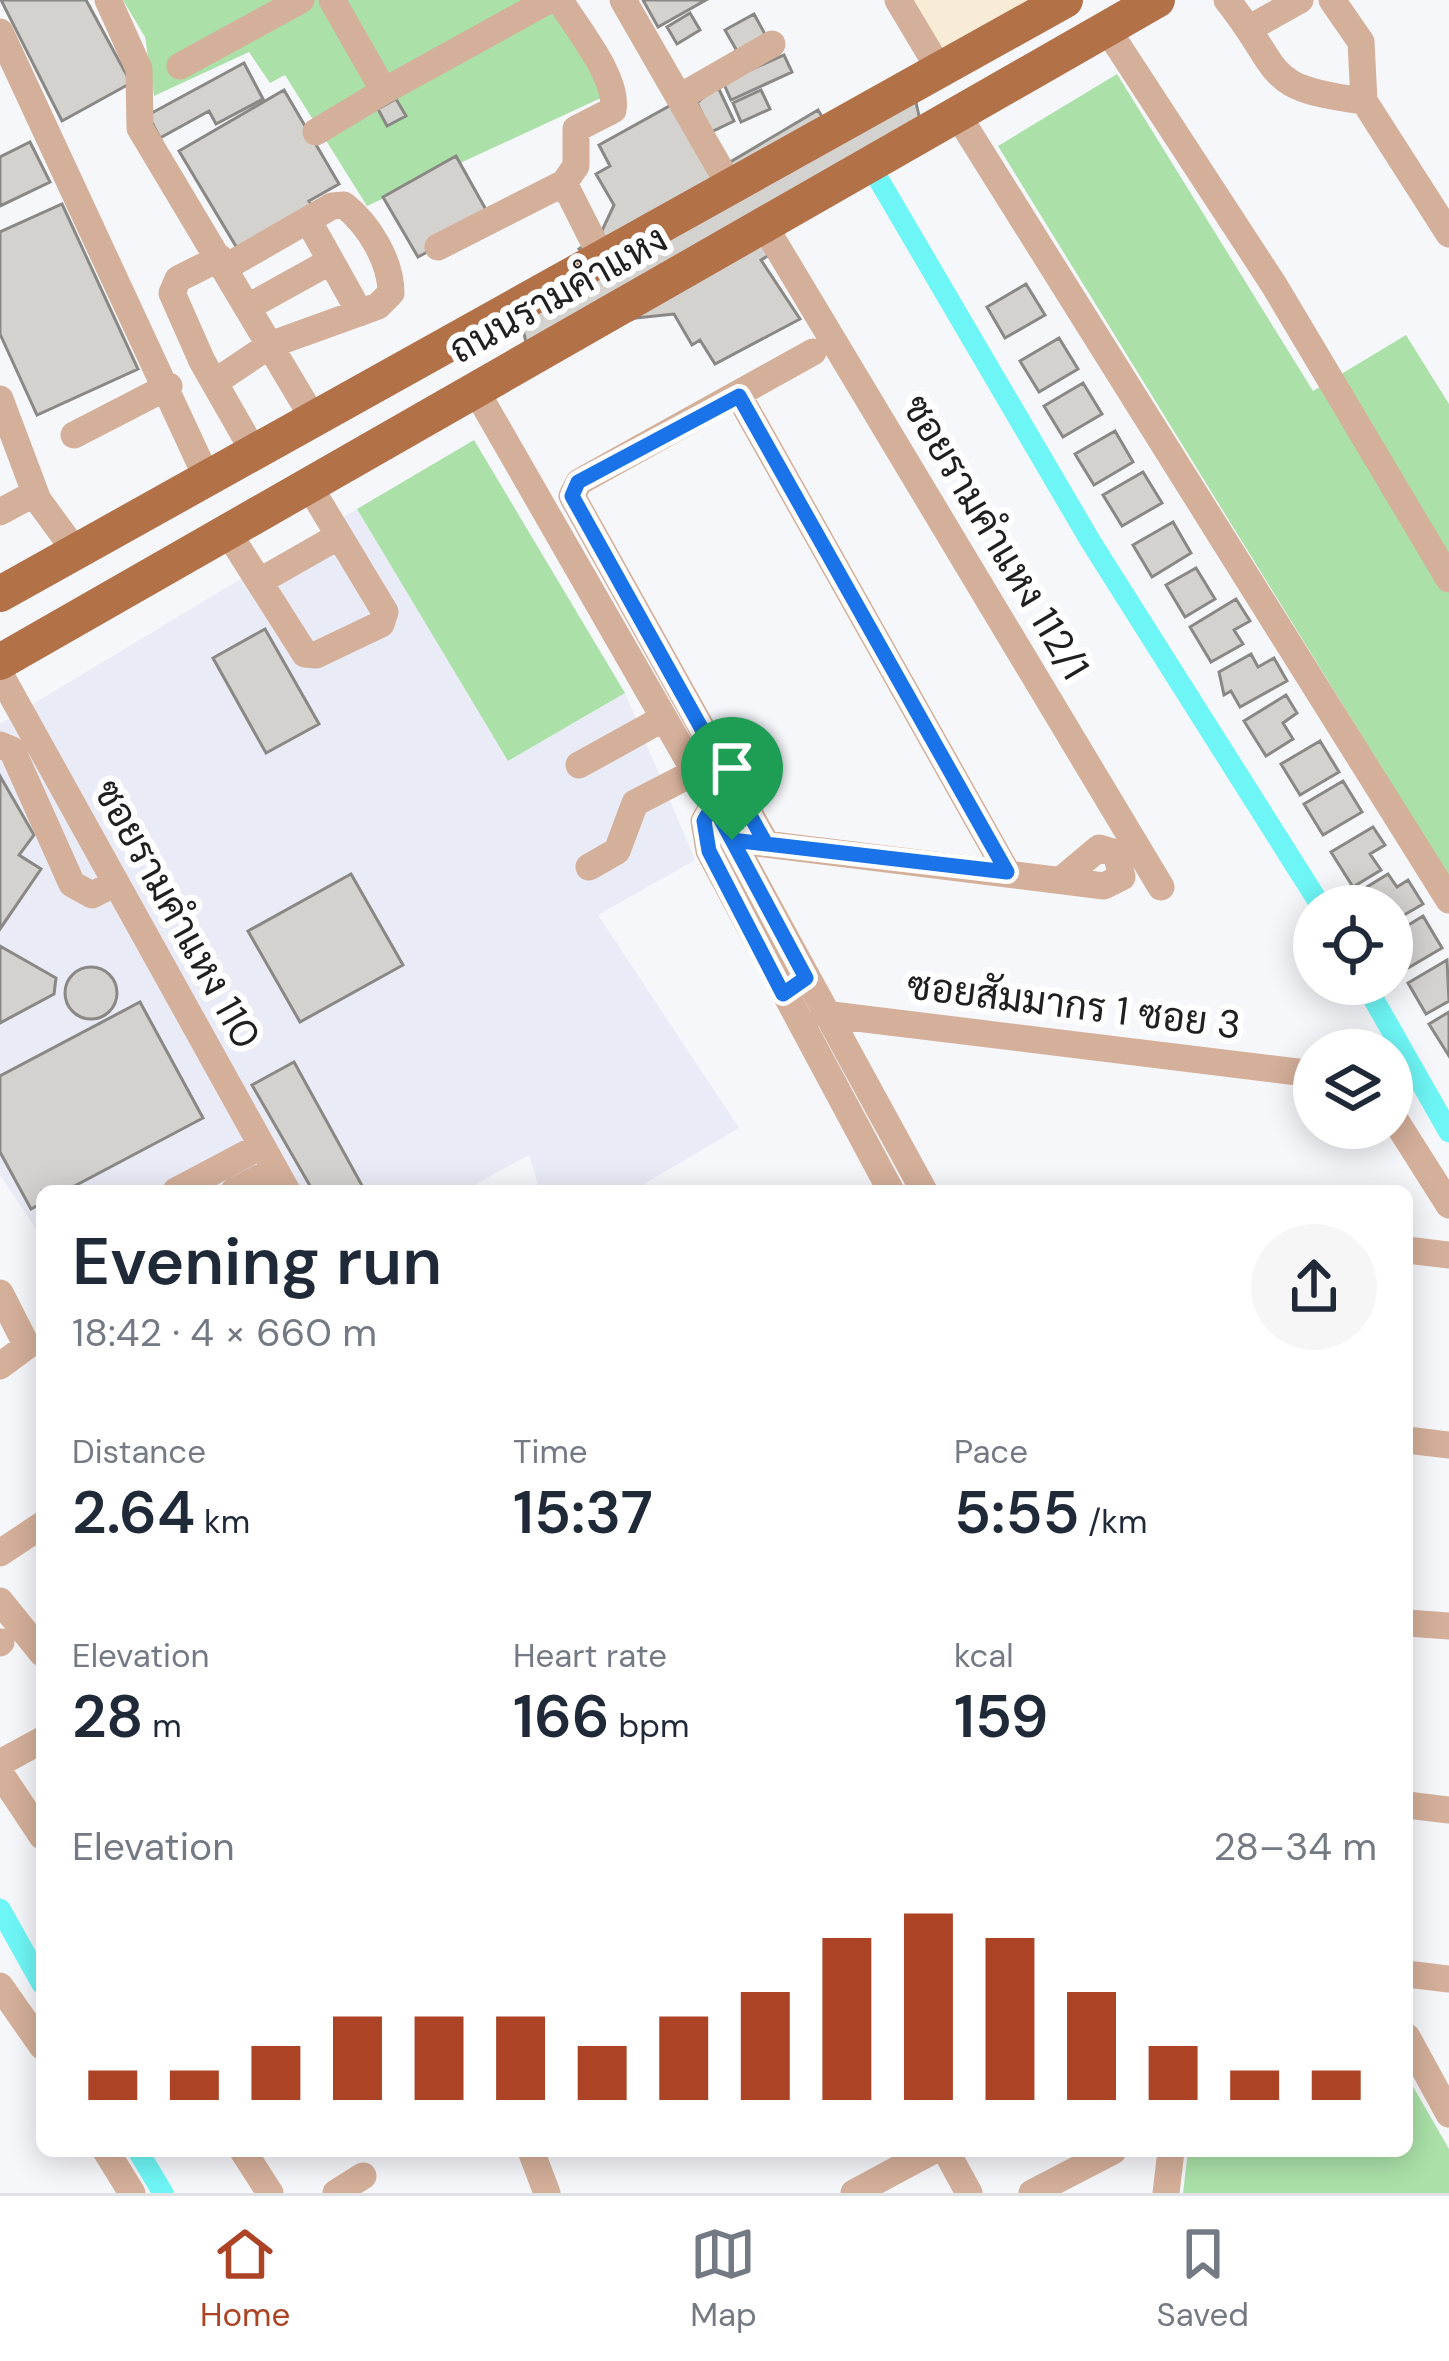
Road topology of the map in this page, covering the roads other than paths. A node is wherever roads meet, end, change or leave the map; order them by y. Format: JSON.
{"nodes":[{"id":1,"x":108,"y":0,"type":"edge"},
{"id":2,"x":301,"y":0,"type":"edge"},
{"id":3,"x":332,"y":0,"type":"edge"},
{"id":4,"x":549,"y":0,"type":"edge"},
{"id":5,"x":560,"y":0,"type":"edge"},
{"id":6,"x":623,"y":0,"type":"edge"},
{"id":7,"x":898,"y":0,"type":"edge"},
{"id":8,"x":1063,"y":0,"type":"edge"},
{"id":9,"x":1157,"y":0,"type":"edge"},
{"id":10,"x":1227,"y":0,"type":"edge"},
{"id":11,"x":1300,"y":0,"type":"edge"},
{"id":12,"x":1332,"y":0,"type":"edge"},
{"id":13,"x":1250,"y":28,"type":"junction"},
{"id":14,"x":1108,"y":29,"type":"junction"},
{"id":15,"x":0,"y":32,"type":"edge"},
{"id":16,"x":772,"y":44,"type":"dead end"},
{"id":17,"x":180,"y":66,"type":"dead end"},
{"id":18,"x":941,"y":72,"type":"junction"},
{"id":19,"x":384,"y":91,"type":"junction"},
{"id":20,"x":680,"y":97,"type":"junction"},
{"id":21,"x":1364,"y":101,"type":"junction"},
{"id":22,"x":957,"y":114,"type":"junction"},
{"id":23,"x":316,"y":132,"type":"dead end"},
{"id":24,"x":564,"y":183,"type":"junction"},
{"id":25,"x":730,"y":186,"type":"junction"},
{"id":26,"x":308,"y":220,"type":"junction"},
{"id":27,"x":765,"y":227,"type":"junction"},
{"id":28,"x":1449,"y":234,"type":"edge"},
{"id":29,"x":438,"y":247,"type":"dead end"},
{"id":30,"x":602,"y":258,"type":"junction"},
{"id":31,"x":331,"y":260,"type":"junction"},
{"id":32,"x":223,"y":263,"type":"junction"},
{"id":33,"x":248,"y":307,"type":"junction"},
{"id":34,"x":360,"y":313,"type":"junction"},
{"id":35,"x":270,"y":345,"type":"junction"},
{"id":36,"x":813,"y":352,"type":"dead end"},
{"id":37,"x":215,"y":382,"type":"junction"},
{"id":38,"x":169,"y":386,"type":"junction"},
{"id":39,"x":475,"y":389,"type":"junction"},
{"id":40,"x":739,"y":396,"type":"junction"},
{"id":41,"x":0,"y":399,"type":"edge"},
{"id":42,"x":314,"y":418,"type":"junction"},
{"id":43,"x":74,"y":435,"type":"dead end"},
{"id":44,"x":254,"y":452,"type":"junction"},
{"id":45,"x":208,"y":478,"type":"junction"},
{"id":46,"x":308,"y":484,"type":"junction"},
{"id":47,"x":35,"y":494,"type":"junction"},
{"id":48,"x":0,"y":512,"type":"edge"},
{"id":49,"x":112,"y":531,"type":"junction"},
{"id":50,"x":227,"y":531,"type":"junction"},
{"id":51,"x":339,"y":536,"type":"junction"},
{"id":52,"x":76,"y":551,"type":"junction"},
{"id":53,"x":1449,"y":579,"type":"edge"},
{"id":54,"x":140,"y":581,"type":"junction"},
{"id":55,"x":260,"y":581,"type":"junction"},
{"id":56,"x":0,"y":594,"type":"edge"},
{"id":57,"x":0,"y":662,"type":"edge"},
{"id":58,"x":0,"y":674,"type":"edge"},
{"id":59,"x":664,"y":718,"type":"junction"},
{"id":60,"x":0,"y":745,"type":"edge"},
{"id":61,"x":579,"y":765,"type":"dead end"},
{"id":62,"x":695,"y":772,"type":"junction"},
{"id":63,"x":713,"y":805,"type":"junction"},
{"id":64,"x":732,"y":840,"type":"junction"},
{"id":65,"x":766,"y":844,"type":"junction"},
{"id":66,"x":589,"y":867,"type":"dead end"},
{"id":67,"x":1007,"y":872,"type":"junction"},
{"id":68,"x":1061,"y":880,"type":"dead end"},
{"id":69,"x":116,"y":883,"type":"junction"},
{"id":70,"x":1161,"y":887,"type":"dead end"},
{"id":71,"x":1449,"y":900,"type":"edge"},
{"id":72,"x":794,"y":986,"type":"junction"},
{"id":73,"x":824,"y":1013,"type":"junction"},
{"id":74,"x":1293,"y":1071,"type":"edge"},
{"id":75,"x":1413,"y":1148,"type":"edge"},
{"id":76,"x":274,"y":1169,"type":"edge"},
{"id":77,"x":203,"y":1185,"type":"edge"},
{"id":78,"x":888,"y":1185,"type":"edge"},
{"id":79,"x":921,"y":1185,"type":"edge"},
{"id":80,"x":1449,"y":1205,"type":"edge"},
{"id":81,"x":1413,"y":1251,"type":"edge"},
{"id":82,"x":1449,"y":1255,"type":"edge"},
{"id":83,"x":0,"y":1293,"type":"edge"},
{"id":84,"x":0,"y":1366,"type":"edge"},
{"id":85,"x":1413,"y":1441,"type":"edge"},
{"id":86,"x":1449,"y":1445,"type":"edge"},
{"id":87,"x":36,"y":1529,"type":"edge"},
{"id":88,"x":0,"y":1553,"type":"edge"},
{"id":89,"x":0,"y":1600,"type":"edge"},
{"id":90,"x":1413,"y":1623,"type":"edge"},
{"id":91,"x":1449,"y":1626,"type":"edge"},
{"id":92,"x":36,"y":1645,"type":"edge"},
{"id":93,"x":36,"y":1743,"type":"edge"},
{"id":94,"x":0,"y":1763,"type":"edge"},
{"id":95,"x":0,"y":1773,"type":"edge"},
{"id":96,"x":1413,"y":1806,"type":"edge"},
{"id":97,"x":1449,"y":1810,"type":"edge"},
{"id":98,"x":36,"y":1827,"type":"edge"},
{"id":99,"x":1413,"y":1975,"type":"edge"},
{"id":100,"x":1449,"y":1978,"type":"edge"},
{"id":101,"x":0,"y":1986,"type":"edge"},
{"id":102,"x":36,"y":2037,"type":"edge"},
{"id":103,"x":1413,"y":2048,"type":"edge"},
{"id":104,"x":1449,"y":2114,"type":"edge"},
{"id":105,"x":110,"y":2157,"type":"edge"},
{"id":106,"x":247,"y":2157,"type":"edge"},
{"id":107,"x":533,"y":2157,"type":"edge"},
{"id":108,"x":921,"y":2157,"type":"edge"},
{"id":109,"x":949,"y":2157,"type":"edge"},
{"id":110,"x":1101,"y":2157,"type":"edge"},
{"id":111,"x":1170,"y":2157,"type":"edge"},
{"id":112,"x":363,"y":2176,"type":"dead end"},
{"id":113,"x":132,"y":2193,"type":"edge"},
{"id":114,"x":270,"y":2193,"type":"edge"},
{"id":115,"x":337,"y":2193,"type":"edge"},
{"id":116,"x":547,"y":2193,"type":"edge"},
{"id":117,"x":854,"y":2193,"type":"edge"},
{"id":118,"x":969,"y":2193,"type":"edge"},
{"id":119,"x":1032,"y":2193,"type":"edge"},
{"id":120,"x":1166,"y":2193,"type":"edge"}],
"edges":[{"from":1,"to":32,"type":"street"},
{"from":2,"to":17,"type":"street"},
{"from":3,"to":19,"type":"street"},
{"from":4,"to":19,"type":"street"},
{"from":5,"to":24,"type":"street"},
{"from":6,"to":20,"type":"street"},
{"from":7,"to":18,"type":"street"},
{"from":8,"to":18,"type":"main road","name":"ถนนรามคำแหง"},
{"from":9,"to":14,"type":"main road","name":"ถนนรามคำแหง"},
{"from":10,"to":13,"type":"street"},
{"from":11,"to":13,"type":"street"},
{"from":12,"to":21,"type":"street"},
{"from":13,"to":21,"type":"street"},
{"from":14,"to":22,"type":"main road","name":"ถนนรามคำแหง"},
{"from":14,"to":53,"type":"street"},
{"from":15,"to":38,"type":"street"},
{"from":16,"to":20,"type":"street"},
{"from":18,"to":25,"type":"main road","name":"ถนนรามคำแหง"},
{"from":19,"to":23,"type":"street"},
{"from":20,"to":25,"type":"street"},
{"from":21,"to":28,"type":"street"},
{"from":22,"to":27,"type":"main road","name":"ถนนรามคำแหง"},
{"from":22,"to":71,"type":"street"},
{"from":24,"to":29,"type":"street"},
{"from":24,"to":30,"type":"street"},
{"from":25,"to":30,"type":"main road","name":"ถนนรามคำแหง"},
{"from":26,"to":31,"type":"street"},
{"from":26,"to":32,"type":"street"},
{"from":26,"to":34,"type":"street"},
{"from":27,"to":39,"type":"main road","name":"ถนนรามคำแหง"},
{"from":27,"to":70,"type":"street","name":"ซอยรามคำแหง 112/1"},
{"from":30,"to":42,"type":"main road","name":"ถนนรามคำแหง"},
{"from":31,"to":33,"type":"street"},
{"from":31,"to":34,"type":"street"},
{"from":32,"to":33,"type":"street"},
{"from":32,"to":37,"type":"street"},
{"from":33,"to":35,"type":"street"},
{"from":34,"to":35,"type":"street"},
{"from":35,"to":37,"type":"street"},
{"from":35,"to":42,"type":"street"},
{"from":36,"to":40,"type":"street"},
{"from":37,"to":44,"type":"street"},
{"from":38,"to":43,"type":"street"},
{"from":38,"to":45,"type":"street"},
{"from":39,"to":46,"type":"main road","name":"ถนนรามคำแหง"},
{"from":39,"to":59,"type":"street"},
{"from":40,"to":65,"type":"street"},
{"from":40,"to":67,"type":"street"},
{"from":41,"to":47,"type":"street"},
{"from":42,"to":44,"type":"main road","name":"ถนนรามคำแหง"},
{"from":44,"to":45,"type":"main road","name":"ถนนรามคำแหง"},
{"from":45,"to":49,"type":"main road","name":"ถนนรามคำแหง"},
{"from":46,"to":50,"type":"main road","name":"ถนนรามคำแหง"},
{"from":46,"to":51,"type":"street"},
{"from":47,"to":48,"type":"street"},
{"from":47,"to":52,"type":"street"},
{"from":49,"to":52,"type":"main road","name":"ถนนรามคำแหง"},
{"from":49,"to":54,"type":"main road"},
{"from":50,"to":54,"type":"main road","name":"ถนนรามคำแหง"},
{"from":50,"to":55,"type":"street"},
{"from":51,"to":55,"type":"street"},
{"from":51,"to":55,"type":"street"},
{"from":52,"to":56,"type":"main road","name":"ถนนรามคำแหง"},
{"from":54,"to":57,"type":"main road","name":"ถนนรามคำแหง"},
{"from":58,"to":69,"type":"street","name":"ซอยรามคำแหง 110"},
{"from":59,"to":61,"type":"street"},
{"from":59,"to":62,"type":"street"},
{"from":60,"to":69,"type":"street"},
{"from":62,"to":63,"type":"street"},
{"from":62,"to":66,"type":"street"},
{"from":63,"to":64,"type":"street"},
{"from":63,"to":72,"type":"street"},
{"from":64,"to":65,"type":"street"},
{"from":64,"to":72,"type":"street"},
{"from":65,"to":67,"type":"street"},
{"from":67,"to":68,"type":"street"},
{"from":69,"to":76,"type":"street","name":"ซอยรามคำแหง 110"},
{"from":72,"to":73,"type":"street"},
{"from":72,"to":78,"type":"street"},
{"from":73,"to":74,"type":"street","name":"ซอยสัมมากร 1 ซอย 3"},
{"from":73,"to":79,"type":"street"},
{"from":75,"to":80,"type":"street"},
{"from":76,"to":77,"type":"street"},
{"from":81,"to":82,"type":"street"},
{"from":83,"to":84,"type":"street"},
{"from":85,"to":86,"type":"street"},
{"from":87,"to":88,"type":"street"},
{"from":89,"to":92,"type":"street"},
{"from":90,"to":91,"type":"street"},
{"from":93,"to":94,"type":"street"},
{"from":95,"to":98,"type":"street"},
{"from":96,"to":97,"type":"street"},
{"from":99,"to":100,"type":"street"},
{"from":101,"to":102,"type":"street"},
{"from":103,"to":104,"type":"street"},
{"from":105,"to":113,"type":"street"},
{"from":106,"to":114,"type":"street"},
{"from":107,"to":116,"type":"street"},
{"from":108,"to":117,"type":"street"},
{"from":109,"to":118,"type":"street"},
{"from":110,"to":119,"type":"street"},
{"from":111,"to":120,"type":"street"},
{"from":112,"to":115,"type":"street"}]}
